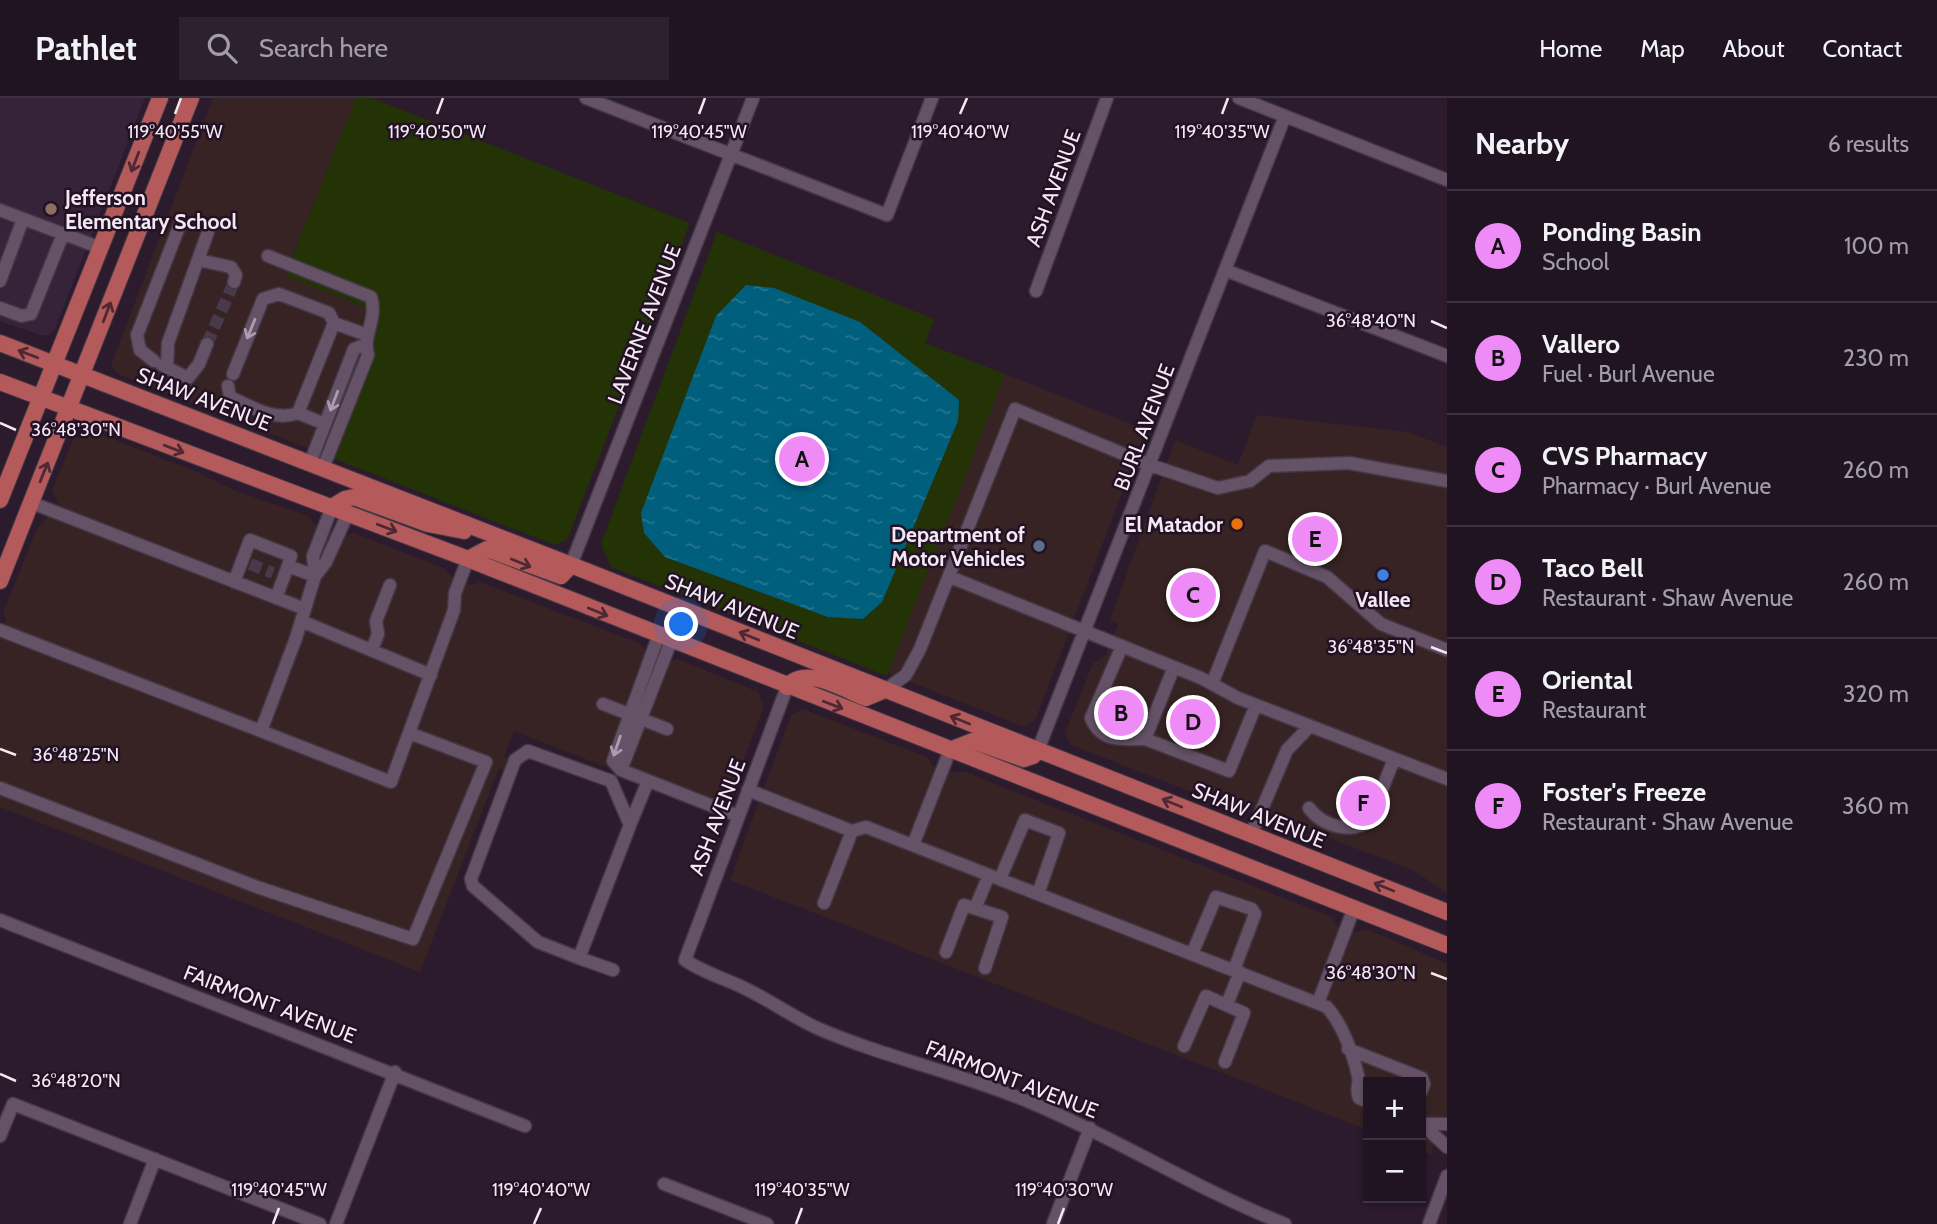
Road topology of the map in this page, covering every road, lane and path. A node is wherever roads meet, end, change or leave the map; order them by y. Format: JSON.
{"nodes":[{"id":1,"x":160,"y":98,"type":"edge"},
{"id":2,"x":191,"y":98,"type":"edge"},
{"id":3,"x":586,"y":98,"type":"edge"},
{"id":4,"x":753,"y":98,"type":"edge"},
{"id":5,"x":932,"y":98,"type":"edge"},
{"id":6,"x":1107,"y":98,"type":"edge"},
{"id":7,"x":1238,"y":98,"type":"edge"},
{"id":8,"x":1285,"y":116,"type":"junction"},
{"id":9,"x":731,"y":154,"type":"junction"},
{"id":10,"x":1447,"y":180,"type":"edge"},
{"id":11,"x":0,"y":210,"type":"edge"},
{"id":12,"x":23,"y":219,"type":"junction"},
{"id":13,"x":181,"y":222,"type":"dead end"},
{"id":14,"x":208,"y":232,"type":"dead end"},
{"id":15,"x":63,"y":233,"type":"junction"},
{"id":16,"x":101,"y":248,"type":"junction"},
{"id":17,"x":268,"y":256,"type":"dead end"},
{"id":18,"x":198,"y":260,"type":"junction"},
{"id":19,"x":1225,"y":270,"type":"junction"},
{"id":20,"x":0,"y":281,"type":"edge"},
{"id":21,"x":234,"y":282,"type":"dead end"},
{"id":22,"x":1036,"y":291,"type":"dead end"},
{"id":23,"x":0,"y":308,"type":"edge"},
{"id":24,"x":334,"y":323,"type":"junction"},
{"id":25,"x":366,"y":340,"type":"junction"},
{"id":26,"x":0,"y":343,"type":"edge"},
{"id":27,"x":207,"y":344,"type":"tunnel mouth"},
{"id":28,"x":1447,"y":356,"type":"edge"},
{"id":29,"x":158,"y":362,"type":"junction"},
{"id":30,"x":55,"y":365,"type":"junction"},
{"id":31,"x":82,"y":375,"type":"junction"},
{"id":32,"x":0,"y":382,"type":"edge"},
{"id":33,"x":41,"y":398,"type":"junction"},
{"id":34,"x":70,"y":409,"type":"junction"},
{"id":35,"x":298,"y":413,"type":"junction"},
{"id":36,"x":325,"y":424,"type":"junction"},
{"id":37,"x":317,"y":465,"type":"junction"},
{"id":38,"x":1150,"y":465,"type":"junction"},
{"id":39,"x":1447,"y":481,"type":"edge"},
{"id":40,"x":0,"y":500,"type":"edge"},
{"id":41,"x":32,"y":503,"type":"junction"},
{"id":42,"x":340,"y":510,"type":"junction"},
{"id":43,"x":500,"y":537,"type":"junction"},
{"id":44,"x":468,"y":559,"type":"junction"},
{"id":45,"x":571,"y":565,"type":"junction"},
{"id":46,"x":281,"y":572,"type":"junction"},
{"id":47,"x":315,"y":576,"type":"junction"},
{"id":48,"x":950,"y":577,"type":"junction"},
{"id":49,"x":0,"y":581,"type":"edge"},
{"id":50,"x":234,"y":582,"type":"junction"},
{"id":51,"x":390,"y":584,"type":"dead end"},
{"id":52,"x":276,"y":598,"type":"junction"},
{"id":53,"x":303,"y":615,"type":"junction"},
{"id":54,"x":0,"y":630,"type":"edge"},
{"id":55,"x":1085,"y":632,"type":"junction"},
{"id":56,"x":665,"y":639,"type":"junction"},
{"id":57,"x":1122,"y":646,"type":"junction"},
{"id":58,"x":372,"y":650,"type":"junction"},
{"id":59,"x":1447,"y":650,"type":"edge"},
{"id":60,"x":1174,"y":667,"type":"junction"},
{"id":61,"x":431,"y":675,"type":"junction"},
{"id":62,"x":1212,"y":684,"type":"junction"},
{"id":63,"x":787,"y":687,"type":"junction"},
{"id":64,"x":885,"y":690,"type":"junction"},
{"id":65,"x":603,"y":704,"type":"dead end"},
{"id":66,"x":1256,"y":705,"type":"junction"},
{"id":67,"x":635,"y":716,"type":"junction"},
{"id":68,"x":1310,"y":726,"type":"junction"},
{"id":69,"x":667,"y":729,"type":"dead end"},
{"id":70,"x":261,"y":732,"type":"junction"},
{"id":71,"x":409,"y":733,"type":"junction"},
{"id":72,"x":1145,"y":739,"type":"junction"},
{"id":73,"x":950,"y":750,"type":"junction"},
{"id":74,"x":1038,"y":750,"type":"junction"},
{"id":75,"x":1394,"y":759,"type":"junction"},
{"id":76,"x":1447,"y":779,"type":"edge"},
{"id":77,"x":648,"y":780,"type":"junction"},
{"id":78,"x":0,"y":788,"type":"edge"},
{"id":79,"x":748,"y":790,"type":"junction"},
{"id":80,"x":1309,"y":808,"type":"dead end"},
{"id":81,"x":738,"y":816,"type":"junction"},
{"id":82,"x":630,"y":825,"type":"junction"},
{"id":83,"x":852,"y":831,"type":"junction"},
{"id":84,"x":1251,"y":835,"type":"junction"},
{"id":85,"x":913,"y":845,"type":"junction"},
{"id":86,"x":994,"y":877,"type":"junction"},
{"id":87,"x":1038,"y":894,"type":"junction"},
{"id":88,"x":824,"y":903,"type":"dead end"},
{"id":89,"x":976,"y":906,"type":"junction"},
{"id":90,"x":1354,"y":908,"type":"junction"},
{"id":91,"x":1447,"y":912,"type":"edge"},
{"id":92,"x":0,"y":920,"type":"edge"},
{"id":93,"x":1447,"y":945,"type":"edge"},
{"id":94,"x":946,"y":952,"type":"dead end"},
{"id":95,"x":1192,"y":954,"type":"junction"},
{"id":96,"x":579,"y":958,"type":"junction"},
{"id":97,"x":685,"y":960,"type":"joint"},
{"id":98,"x":985,"y":968,"type":"dead end"},
{"id":99,"x":613,"y":970,"type":"dead end"},
{"id":100,"x":1237,"y":971,"type":"junction"},
{"id":101,"x":1318,"y":1003,"type":"junction"},
{"id":102,"x":1227,"y":1004,"type":"junction"},
{"id":103,"x":1184,"y":1046,"type":"dead end"},
{"id":104,"x":1348,"y":1049,"type":"junction"},
{"id":105,"x":1225,"y":1062,"type":"dead end"},
{"id":106,"x":395,"y":1072,"type":"junction"},
{"id":107,"x":1422,"y":1077,"type":"edge"},
{"id":108,"x":1363,"y":1100,"type":"edge"},
{"id":109,"x":1426,"y":1124,"type":"edge"},
{"id":110,"x":1447,"y":1124,"type":"edge"},
{"id":111,"x":525,"y":1126,"type":"dead end"},
{"id":112,"x":1090,"y":1128,"type":"junction"},
{"id":113,"x":1426,"y":1128,"type":"edge"},
{"id":114,"x":0,"y":1136,"type":"edge"},
{"id":115,"x":1447,"y":1147,"type":"edge"},
{"id":116,"x":155,"y":1159,"type":"junction"},
{"id":117,"x":1447,"y":1176,"type":"edge"},
{"id":118,"x":664,"y":1184,"type":"dead end"},
{"id":119,"x":130,"y":1224,"type":"edge"},
{"id":120,"x":320,"y":1224,"type":"edge"},
{"id":121,"x":337,"y":1224,"type":"edge"},
{"id":122,"x":767,"y":1224,"type":"edge"},
{"id":123,"x":1053,"y":1224,"type":"edge"},
{"id":124,"x":1285,"y":1224,"type":"edge"},
{"id":125,"x":1429,"y":1224,"type":"edge"}],
"edges":[{"from":1,"to":16,"type":"main road","one_way":true},
{"from":31,"to":2,"type":"main road","one_way":true},
{"from":3,"to":9,"type":"street"},
{"from":4,"to":9,"type":"street","name":"LAVERNE AVENUE"},
{"from":5,"to":9,"type":"street"},
{"from":6,"to":22,"type":"street","name":"ASH AVENUE"},
{"from":7,"to":8,"type":"street"},
{"from":8,"to":10,"type":"street"},
{"from":8,"to":19,"type":"street","name":"BURL AVENUE"},
{"from":9,"to":45,"type":"street","name":"LAVERNE AVENUE"},
{"from":11,"to":12,"type":"street"},
{"from":12,"to":15,"type":"street"},
{"from":12,"to":20,"type":"street"},
{"from":13,"to":29,"type":"street"},
{"from":14,"to":18,"type":"street"},
{"from":15,"to":16,"type":"street"},
{"from":15,"to":23,"type":"street"},
{"from":16,"to":30,"type":"main road"},
{"from":17,"to":25,"type":"street"},
{"from":18,"to":21,"type":"street"},
{"from":18,"to":29,"type":"street"},
{"from":19,"to":28,"type":"street"},
{"from":19,"to":38,"type":"street","name":"BURL AVENUE"},
{"from":24,"to":25,"type":"street"},
{"from":24,"to":35,"type":"street"},
{"from":24,"to":35,"type":"street","one_way":true},
{"from":25,"to":36,"type":"street","one_way":true},
{"from":25,"to":37,"type":"street"},
{"from":30,"to":26,"type":"main road","name":"SHAW AVENUE","one_way":true},
{"from":27,"to":29,"type":"street"},
{"from":30,"to":31,"type":"main road","name":"SHAW AVENUE"},
{"from":30,"to":33,"type":"main road"},
{"from":31,"to":34,"type":"main road"},
{"from":31,"to":37,"type":"main road","name":"SHAW AVENUE"},
{"from":32,"to":33,"type":"main road"},
{"from":33,"to":34,"type":"main road"},
{"from":33,"to":40,"type":"main road"},
{"from":41,"to":34,"type":"main road","one_way":true},
{"from":34,"to":42,"type":"main road","one_way":true},
{"from":35,"to":36,"type":"street"},
{"from":36,"to":37,"type":"street"},
{"from":37,"to":43,"type":"main road","name":"SHAW AVENUE"},
{"from":38,"to":39,"type":"street"},
{"from":38,"to":48,"type":"street"},
{"from":38,"to":55,"type":"street","name":"BURL AVENUE"},
{"from":41,"to":49,"type":"main road"},
{"from":41,"to":50,"type":"street"},
{"from":42,"to":43,"type":"main road"},
{"from":42,"to":44,"type":"main road","one_way":true},
{"from":42,"to":47,"type":"street"},
{"from":43,"to":45,"type":"main road","name":"SHAW AVENUE"},
{"from":44,"to":45,"type":"main road","one_way":true},
{"from":44,"to":56,"type":"main road","one_way":true},
{"from":44,"to":61,"type":"street"},
{"from":64,"to":45,"type":"main road","name":"SHAW AVENUE","one_way":true},
{"from":46,"to":47,"type":"street"},
{"from":46,"to":50,"type":"street"},
{"from":46,"to":52,"type":"street"},
{"from":47,"to":53,"type":"street"},
{"from":48,"to":55,"type":"street"},
{"from":48,"to":64,"type":"street"},
{"from":50,"to":52,"type":"street"},
{"from":51,"to":58,"type":"street"},
{"from":52,"to":53,"type":"street"},
{"from":53,"to":58,"type":"street"},
{"from":53,"to":70,"type":"street"},
{"from":54,"to":70,"type":"street"},
{"from":55,"to":57,"type":"street"},
{"from":55,"to":74,"type":"street","name":"BURL AVENUE"},
{"from":56,"to":63,"type":"main road"},
{"from":56,"to":67,"type":"street"},
{"from":57,"to":60,"type":"street"},
{"from":57,"to":72,"type":"street"},
{"from":58,"to":61,"type":"street"},
{"from":59,"to":62,"type":"street"},
{"from":60,"to":62,"type":"street"},
{"from":60,"to":72,"type":"street"},
{"from":61,"to":71,"type":"street"},
{"from":62,"to":66,"type":"street"},
{"from":63,"to":64,"type":"main road"},
{"from":63,"to":73,"type":"main road","one_way":true},
{"from":63,"to":79,"type":"street","name":"ASH AVENUE"},
{"from":74,"to":64,"type":"main road","name":"SHAW AVENUE","one_way":true},
{"from":65,"to":67,"type":"street"},
{"from":66,"to":68,"type":"street"},
{"from":66,"to":72,"type":"street"},
{"from":67,"to":69,"type":"street"},
{"from":67,"to":77,"type":"street"},
{"from":68,"to":75,"type":"street"},
{"from":68,"to":84,"type":"street"},
{"from":70,"to":71,"type":"street"},
{"from":71,"to":78,"type":"street"},
{"from":73,"to":74,"type":"main road"},
{"from":73,"to":85,"type":"street"},
{"from":73,"to":90,"type":"main road"},
{"from":84,"to":74,"type":"main road","name":"SHAW AVENUE","one_way":true},
{"from":75,"to":76,"type":"street"},
{"from":75,"to":80,"type":"street"},
{"from":77,"to":81,"type":"street"},
{"from":77,"to":82,"type":"street"},
{"from":79,"to":81,"type":"street","name":"ASH AVENUE"},
{"from":79,"to":83,"type":"street"},
{"from":81,"to":97,"type":"street","name":"ASH AVENUE"},
{"from":82,"to":96,"type":"street"},
{"from":82,"to":96,"type":"street"},
{"from":83,"to":85,"type":"street"},
{"from":83,"to":88,"type":"street"},
{"from":91,"to":84,"type":"main road","name":"SHAW AVENUE","one_way":true},
{"from":85,"to":86,"type":"street"},
{"from":86,"to":87,"type":"street"},
{"from":86,"to":87,"type":"street"},
{"from":86,"to":89,"type":"street"},
{"from":87,"to":95,"type":"street"},
{"from":89,"to":94,"type":"street"},
{"from":89,"to":98,"type":"street"},
{"from":90,"to":93,"type":"main road"},
{"from":90,"to":101,"type":"street"},
{"from":92,"to":106,"type":"street","name":"FAIRMONT AVENUE"},
{"from":95,"to":100,"type":"street"},
{"from":95,"to":100,"type":"street"},
{"from":96,"to":99,"type":"street"},
{"from":97,"to":112,"type":"street","name":"FAIRMONT AVENUE"},
{"from":100,"to":101,"type":"street"},
{"from":100,"to":102,"type":"street"},
{"from":101,"to":104,"type":"street"},
{"from":102,"to":103,"type":"street"},
{"from":102,"to":105,"type":"street"},
{"from":104,"to":107,"type":"street"},
{"from":104,"to":108,"type":"street"},
{"from":106,"to":111,"type":"street","name":"FAIRMONT AVENUE"},
{"from":106,"to":121,"type":"street"},
{"from":109,"to":110,"type":"street"},
{"from":112,"to":123,"type":"street"},
{"from":112,"to":124,"type":"street","name":"FAIRMONT AVENUE"},
{"from":113,"to":115,"type":"street"},
{"from":114,"to":116,"type":"street"},
{"from":116,"to":119,"type":"street"},
{"from":116,"to":120,"type":"street"},
{"from":117,"to":125,"type":"street"},
{"from":118,"to":122,"type":"street"}]}
